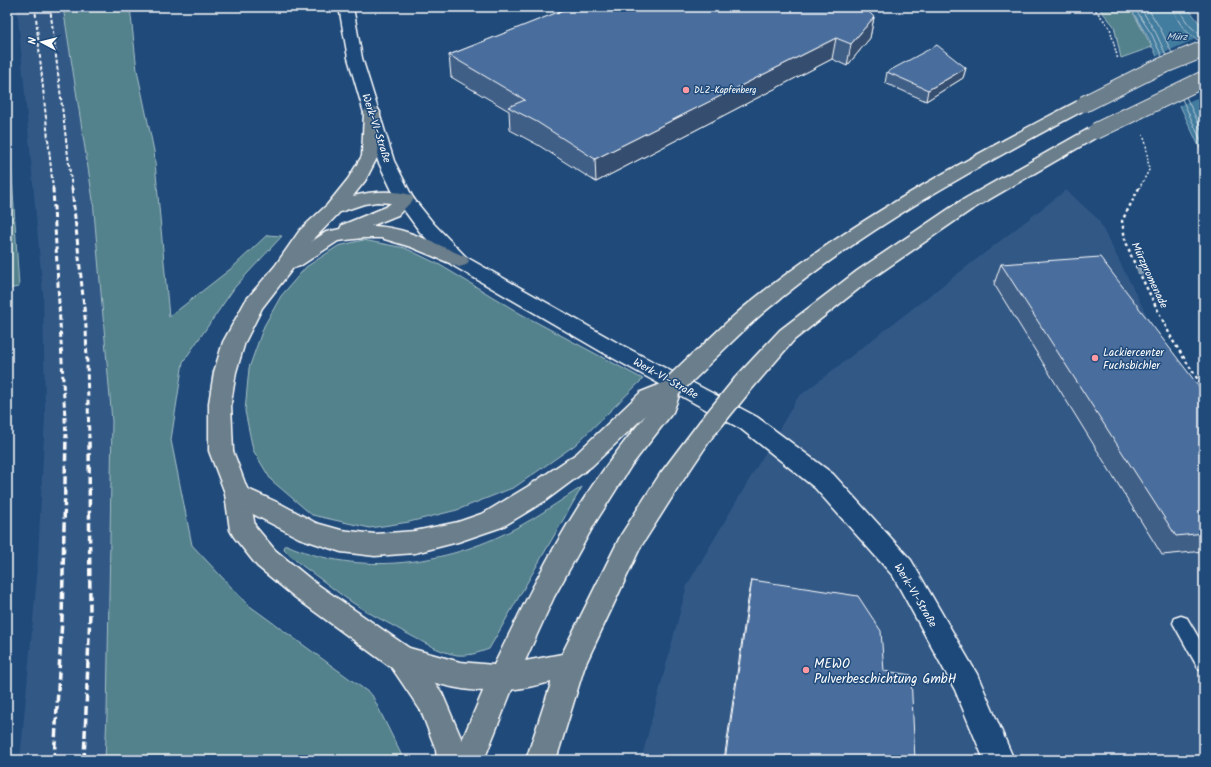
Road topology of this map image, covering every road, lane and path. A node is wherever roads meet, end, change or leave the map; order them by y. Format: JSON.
{"nodes":[{"id":1,"x":346,"y":7,"type":"edge"},
{"id":2,"x":1093,"y":7,"type":"edge"},
{"id":3,"x":1204,"y":49,"type":"edge"},
{"id":4,"x":1119,"y":66,"type":"dead end"},
{"id":5,"x":1204,"y":79,"type":"edge"},
{"id":6,"x":372,"y":112,"type":"junction"},
{"id":7,"x":1141,"y":130,"type":"dead end"},
{"id":8,"x":405,"y":199,"type":"junction"},
{"id":9,"x":333,"y":209,"type":"junction"},
{"id":10,"x":333,"y":236,"type":"junction"},
{"id":11,"x":459,"y":261,"type":"junction"},
{"id":12,"x":282,"y":270,"type":"junction"},
{"id":13,"x":1204,"y":389,"type":"edge"},
{"id":14,"x":661,"y":397,"type":"junction"},
{"id":15,"x":237,"y":494,"type":"junction"},
{"id":16,"x":1181,"y":624,"type":"dead end"},
{"id":17,"x":402,"y":659,"type":"junction"},
{"id":18,"x":1204,"y":663,"type":"edge"},
{"id":19,"x":571,"y":665,"type":"junction"},
{"id":20,"x":503,"y":677,"type":"junction"},
{"id":21,"x":452,"y":760,"type":"edge"},
{"id":22,"x":469,"y":760,"type":"edge"},
{"id":23,"x":541,"y":760,"type":"edge"},
{"id":24,"x":999,"y":760,"type":"edge"}],
"edges":[{"from":1,"to":6,"type":"main road","name":"Werk-VI-Straße"},
{"from":2,"to":4,"type":"path"},
{"from":3,"to":14,"type":"main road","bridge":true},
{"from":5,"to":19,"type":"main road","bridge":true},
{"from":6,"to":8,"type":"main road","name":"Werk-VI-Straße"},
{"from":6,"to":9,"type":"main road"},
{"from":7,"to":13,"type":"path","name":"Mürzpromenade"},
{"from":8,"to":9,"type":"main road"},
{"from":8,"to":10,"type":"main road"},
{"from":8,"to":11,"type":"main road","name":"Werk-VI-Straße"},
{"from":9,"to":12,"type":"main road"},
{"from":10,"to":11,"type":"main road"},
{"from":10,"to":12,"type":"main road"},
{"from":11,"to":24,"type":"main road","name":"Werk-VI-Straße"},
{"from":12,"to":15,"type":"main road"},
{"from":14,"to":15,"type":"main road"},
{"from":14,"to":20,"type":"main road"},
{"from":15,"to":17,"type":"main road"},
{"from":16,"to":18,"type":"lane"},
{"from":17,"to":20,"type":"main road"},
{"from":17,"to":21,"type":"main road"},
{"from":19,"to":20,"type":"main road"},
{"from":19,"to":23,"type":"main road"},
{"from":20,"to":22,"type":"main road"}]}
